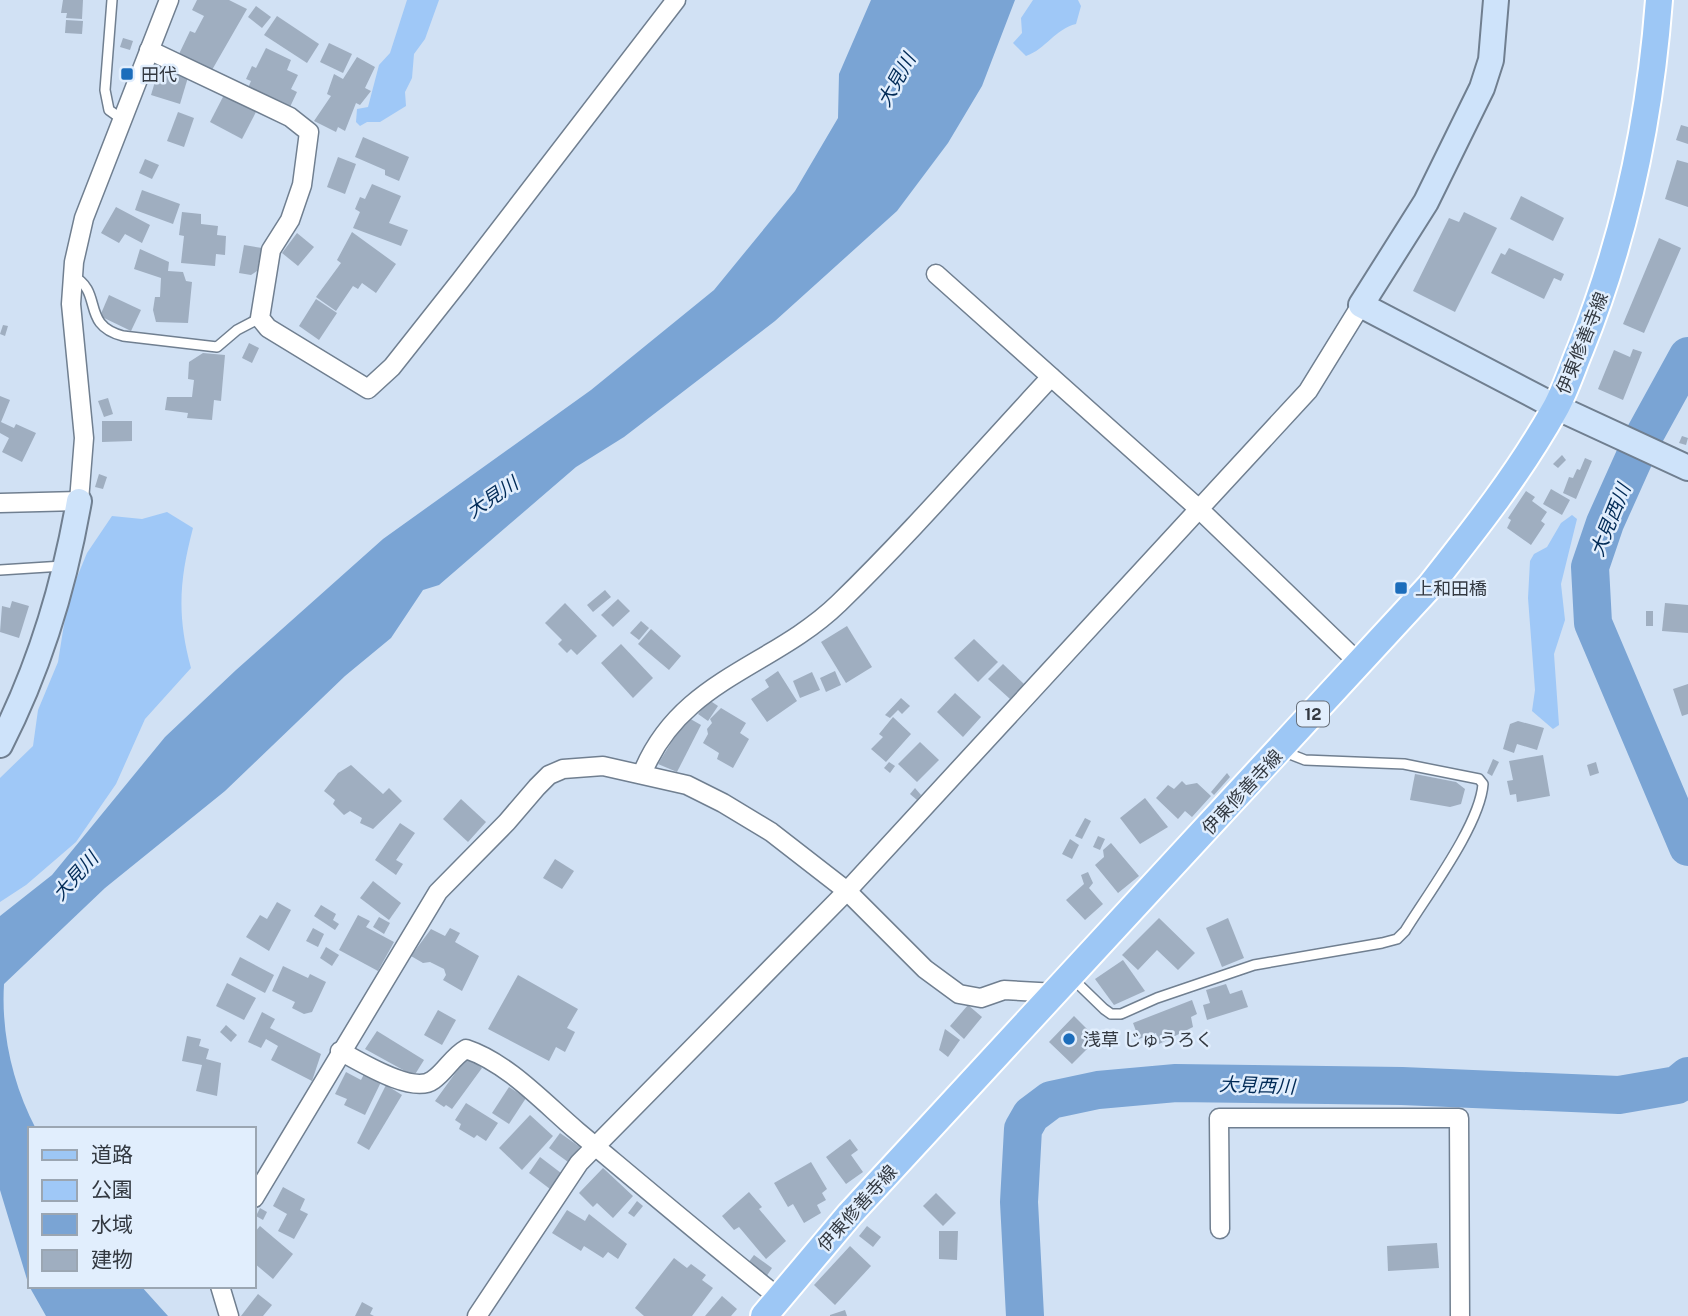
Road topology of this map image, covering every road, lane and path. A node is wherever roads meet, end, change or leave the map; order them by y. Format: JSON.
{"nodes":[{"id":1,"x":111,"y":0,"type":"edge"},
{"id":2,"x":169,"y":0,"type":"edge"},
{"id":3,"x":676,"y":0,"type":"edge"},
{"id":4,"x":1496,"y":0,"type":"edge"},
{"id":5,"x":1659,"y":0,"type":"edge"},
{"id":6,"x":149,"y":50,"type":"junction"},
{"id":7,"x":124,"y":121,"type":"junction"},
{"id":8,"x":936,"y":274,"type":"dead end"},
{"id":9,"x":71,"y":276,"type":"junction"},
{"id":10,"x":1361,"y":305,"type":"junction"},
{"id":11,"x":260,"y":318,"type":"junction"},
{"id":12,"x":1051,"y":377,"type":"junction"},
{"id":13,"x":1556,"y":407,"type":"junction"},
{"id":14,"x":1680,"y":465,"type":"edge"},
{"id":15,"x":79,"y":501,"type":"junction"},
{"id":16,"x":0,"y":503,"type":"edge"},
{"id":17,"x":1199,"y":509,"type":"junction"},
{"id":18,"x":68,"y":566,"type":"junction"},
{"id":19,"x":0,"y":570,"type":"edge"},
{"id":20,"x":1360,"y":664,"type":"junction"},
{"id":21,"x":0,"y":745,"type":"edge"},
{"id":22,"x":1280,"y":750,"type":"junction"},
{"id":23,"x":642,"y":774,"type":"junction"},
{"id":24,"x":847,"y":891,"type":"junction"},
{"id":25,"x":1064,"y":985,"type":"junction"},
{"id":26,"x":340,"y":1051,"type":"junction"},
{"id":27,"x":596,"y":1146,"type":"junction"},
{"id":28,"x":256,"y":1195,"type":"edge"},
{"id":29,"x":1220,"y":1229,"type":"dead end"},
{"id":30,"x":221,"y":1288,"type":"edge"},
{"id":31,"x":771,"y":1307,"type":"edge"},
{"id":32,"x":229,"y":1316,"type":"edge"},
{"id":33,"x":478,"y":1316,"type":"edge"},
{"id":34,"x":1460,"y":1316,"type":"edge"}],
"edges":[{"from":1,"to":7,"type":"lane"},
{"from":2,"to":6,"type":"street"},
{"from":3,"to":11,"type":"street"},
{"from":4,"to":10,"type":"street"},
{"from":5,"to":13,"type":"main road","name":"伊東修善寺線","number":"12"},
{"from":6,"to":7,"type":"street"},
{"from":6,"to":11,"type":"street"},
{"from":7,"to":9,"type":"street"},
{"from":8,"to":12,"type":"street"},
{"from":9,"to":11,"type":"lane"},
{"from":9,"to":15,"type":"street"},
{"from":10,"to":13,"type":"street"},
{"from":10,"to":17,"type":"street"},
{"from":12,"to":17,"type":"street"},
{"from":12,"to":23,"type":"street"},
{"from":13,"to":14,"type":"street"},
{"from":13,"to":20,"type":"main road","name":"伊東修善寺線","number":"12"},
{"from":15,"to":16,"type":"street"},
{"from":15,"to":18,"type":"street"},
{"from":17,"to":20,"type":"street"},
{"from":17,"to":24,"type":"street"},
{"from":18,"to":19,"type":"lane"},
{"from":18,"to":21,"type":"street"},
{"from":20,"to":22,"type":"main road","name":"伊東修善寺線","number":"12"},
{"from":22,"to":25,"type":"main road","name":"伊東修善寺線","number":"12"},
{"from":22,"to":25,"type":"lane"},
{"from":23,"to":24,"type":"street"},
{"from":23,"to":26,"type":"street"},
{"from":24,"to":25,"type":"street"},
{"from":24,"to":27,"type":"street"},
{"from":25,"to":31,"type":"main road","name":"伊東修善寺線","number":"12"},
{"from":26,"to":27,"type":"street"},
{"from":26,"to":28,"type":"street"},
{"from":27,"to":31,"type":"street"},
{"from":27,"to":33,"type":"street"},
{"from":29,"to":34,"type":"street"},
{"from":30,"to":32,"type":"street"}]}
